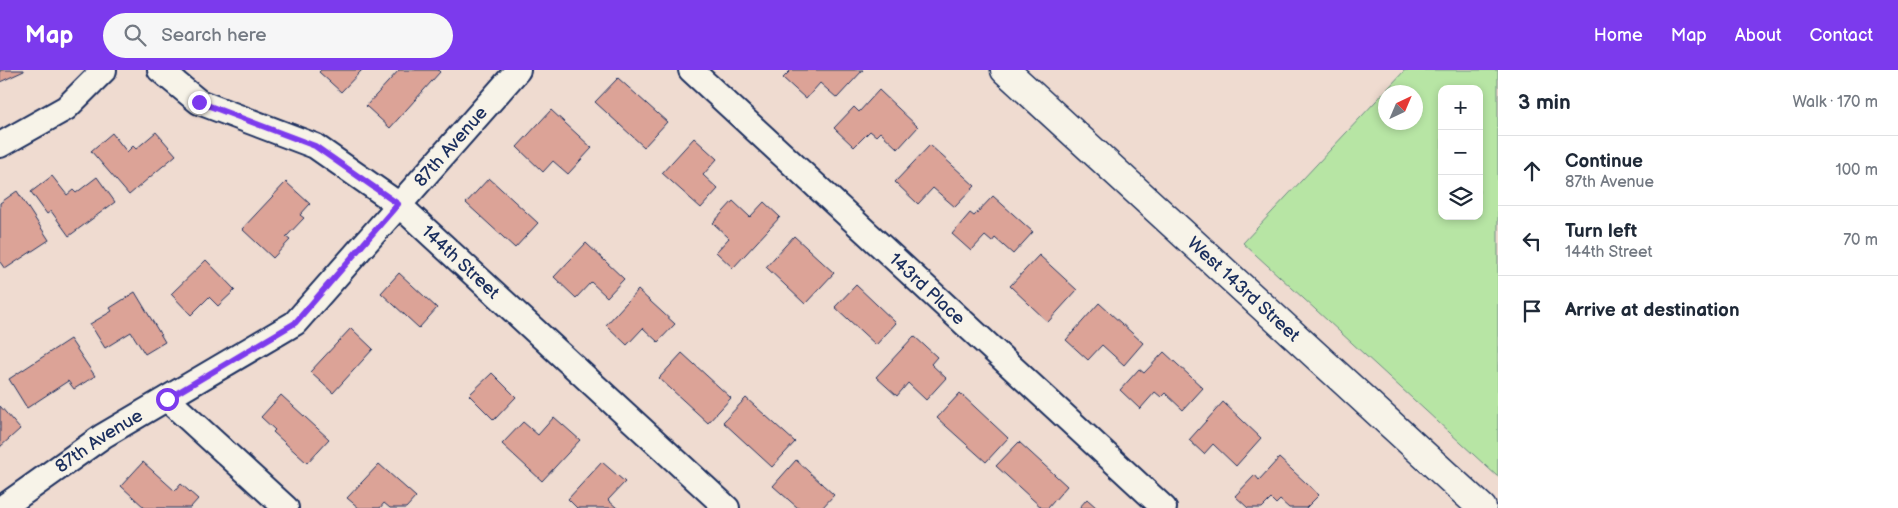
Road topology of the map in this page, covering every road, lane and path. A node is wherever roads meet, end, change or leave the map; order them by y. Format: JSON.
{"nodes":[{"id":1,"x":104,"y":70,"type":"edge"},
{"id":2,"x":160,"y":70,"type":"edge"},
{"id":3,"x":518,"y":70,"type":"edge"},
{"id":4,"x":691,"y":70,"type":"edge"},
{"id":5,"x":1005,"y":70,"type":"edge"},
{"id":6,"x":0,"y":145,"type":"edge"},
{"id":7,"x":398,"y":204,"type":"junction"},
{"id":8,"x":167,"y":399,"type":"junction"},
{"id":9,"x":2,"y":508,"type":"edge"},
{"id":10,"x":286,"y":508,"type":"edge"},
{"id":11,"x":727,"y":508,"type":"edge"},
{"id":12,"x":1164,"y":508,"type":"edge"},
{"id":13,"x":1482,"y":508,"type":"edge"}],
"edges":[{"from":1,"to":6,"type":"street"},
{"from":2,"to":7,"type":"street","name":"144th Street"},
{"from":3,"to":7,"type":"street","name":"87th Avenue"},
{"from":4,"to":12,"type":"street","name":"143rd Place"},
{"from":5,"to":13,"type":"main road","name":"West 143rd Street"},
{"from":7,"to":8,"type":"street","name":"87th Avenue"},
{"from":7,"to":11,"type":"street","name":"144th Street"},
{"from":8,"to":9,"type":"street","name":"87th Avenue"},
{"from":8,"to":10,"type":"street"}]}
